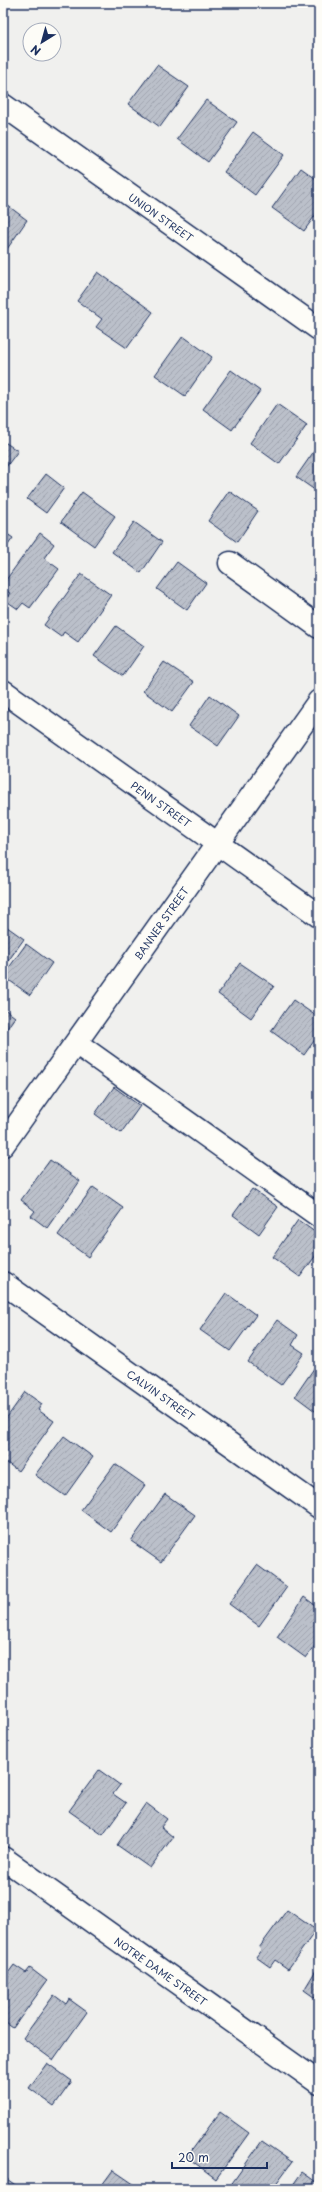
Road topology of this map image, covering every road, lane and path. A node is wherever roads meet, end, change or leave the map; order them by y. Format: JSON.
{"nodes":[{"id":1,"x":3,"y":105,"type":"edge"},
{"id":2,"x":319,"y":329,"type":"edge"},
{"id":3,"x":230,"y":563,"type":"dead end"},
{"id":4,"x":319,"y":627,"type":"edge"},
{"id":5,"x":3,"y":691,"type":"edge"},
{"id":6,"x":319,"y":701,"type":"edge"},
{"id":7,"x":218,"y":844,"type":"junction"},
{"id":8,"x":319,"y":916,"type":"edge"},
{"id":9,"x":76,"y":1043,"type":"junction"},
{"id":10,"x":3,"y":1145,"type":"edge"},
{"id":11,"x":319,"y":1216,"type":"edge"},
{"id":12,"x":3,"y":1283,"type":"edge"},
{"id":13,"x":319,"y":1507,"type":"edge"},
{"id":14,"x":3,"y":1858,"type":"edge"},
{"id":15,"x":319,"y":2083,"type":"edge"}],
"edges":[{"from":1,"to":2,"type":"street","name":"UNION STREET"},
{"from":3,"to":4,"type":"street"},
{"from":5,"to":7,"type":"street","name":"PENN STREET"},
{"from":6,"to":7,"type":"street","name":"BANNER STREET"},
{"from":7,"to":8,"type":"street","name":"PENN STREET"},
{"from":7,"to":9,"type":"street","name":"BANNER STREET"},
{"from":9,"to":10,"type":"street","name":"BANNER STREET"},
{"from":9,"to":11,"type":"street"},
{"from":12,"to":13,"type":"street","name":"CALVIN STREET"},
{"from":14,"to":15,"type":"street","name":"NOTRE DAME STREET"}]}
